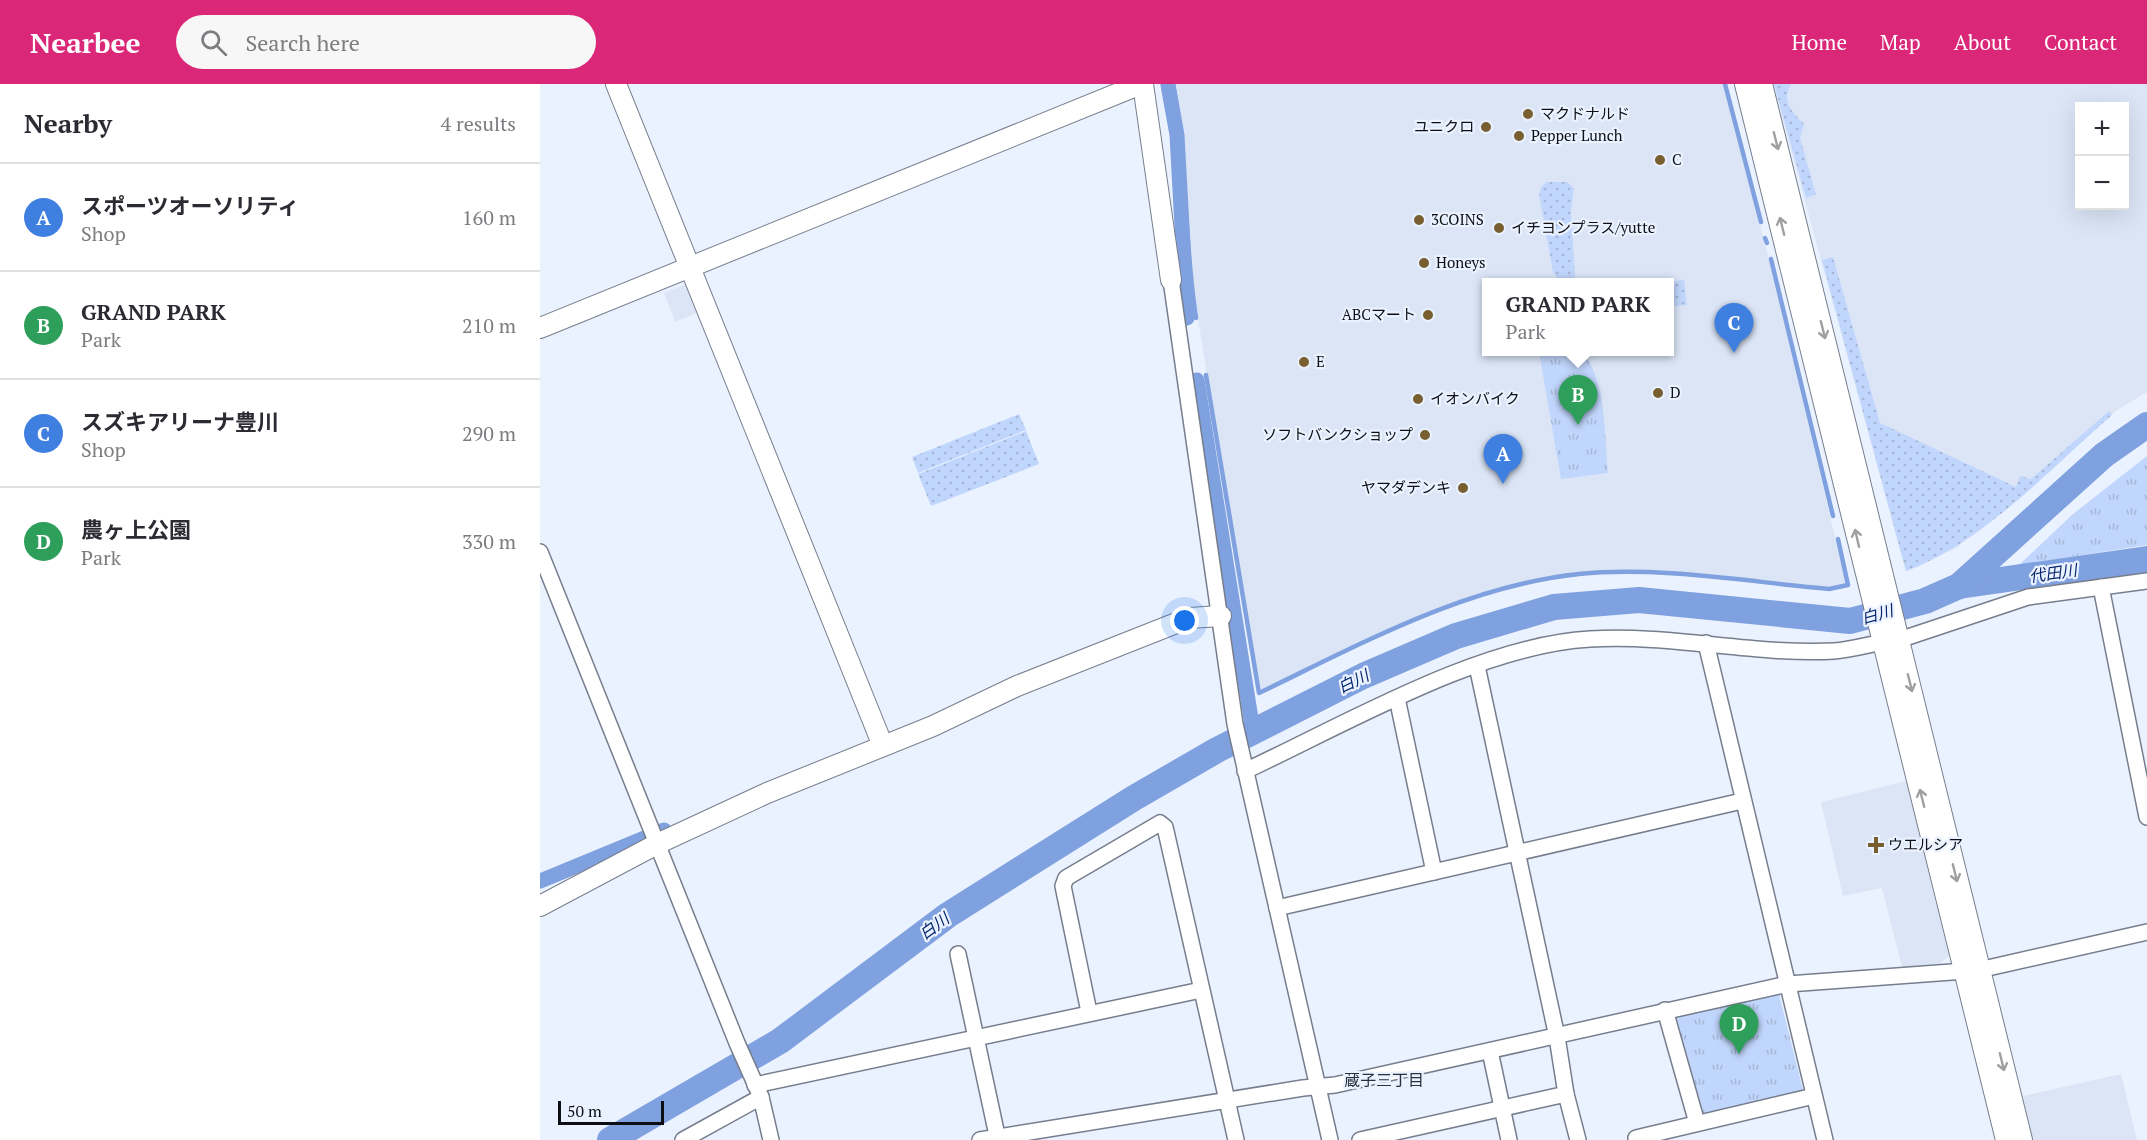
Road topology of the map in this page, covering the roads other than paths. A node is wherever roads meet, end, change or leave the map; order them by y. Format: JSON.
{"nodes":[{"id":1,"x":616,"y":84,"type":"edge"},
{"id":2,"x":1142,"y":84,"type":"edge"},
{"id":3,"x":1745,"y":84,"type":"edge"},
{"id":4,"x":1762,"y":84,"type":"edge"},
{"id":5,"x":1774,"y":250,"type":"dead end"},
{"id":6,"x":691,"y":268,"type":"junction"},
{"id":7,"x":1171,"y":280,"type":"joint"},
{"id":8,"x":540,"y":328,"type":"edge"},
{"id":9,"x":1828,"y":416,"type":"junction"},
{"id":10,"x":540,"y":552,"type":"edge"},
{"id":11,"x":2147,"y":581,"type":"edge"},
{"id":12,"x":2101,"y":587,"type":"junction"},
{"id":13,"x":1879,"y":592,"type":"junction"},
{"id":14,"x":1221,"y":616,"type":"junction"},
{"id":15,"x":1889,"y":635,"type":"junction"},
{"id":16,"x":1706,"y":643,"type":"junction"},
{"id":17,"x":1477,"y":666,"type":"junction"},
{"id":18,"x":1397,"y":698,"type":"junction"},
{"id":19,"x":881,"y":741,"type":"junction"},
{"id":20,"x":2140,"y":748,"type":"edge"},
{"id":21,"x":1243,"y":764,"type":"junction"},
{"id":22,"x":1742,"y":801,"type":"junction"},
{"id":23,"x":2147,"y":817,"type":"edge"},
{"id":24,"x":654,"y":838,"type":"junction"},
{"id":25,"x":1517,"y":854,"type":"junction"},
{"id":26,"x":1434,"y":872,"type":"junction"},
{"id":27,"x":540,"y":906,"type":"edge"},
{"id":28,"x":1277,"y":908,"type":"junction"},
{"id":29,"x":2147,"y":932,"type":"edge"},
{"id":30,"x":958,"y":954,"type":"dead end"},
{"id":31,"x":1972,"y":970,"type":"junction"},
{"id":32,"x":1788,"y":984,"type":"junction"},
{"id":33,"x":1201,"y":990,"type":"junction"},
{"id":34,"x":1665,"y":1010,"type":"junction"},
{"id":35,"x":1089,"y":1012,"type":"junction"},
{"id":36,"x":1557,"y":1037,"type":"junction"},
{"id":37,"x":977,"y":1038,"type":"junction"},
{"id":38,"x":1490,"y":1051,"type":"junction"},
{"id":39,"x":1320,"y":1088,"type":"junction"},
{"id":40,"x":758,"y":1091,"type":"junction"},
{"id":41,"x":1566,"y":1094,"type":"junction"},
{"id":42,"x":1814,"y":1096,"type":"junction"},
{"id":43,"x":1227,"y":1102,"type":"junction"},
{"id":44,"x":1502,"y":1108,"type":"junction"},
{"id":45,"x":1697,"y":1123,"type":"junction"},
{"id":46,"x":997,"y":1138,"type":"edge"},
{"id":47,"x":1633,"y":1139,"type":"edge"},
{"id":48,"x":683,"y":1140,"type":"edge"},
{"id":49,"x":771,"y":1140,"type":"edge"},
{"id":50,"x":980,"y":1140,"type":"edge"},
{"id":51,"x":1236,"y":1140,"type":"edge"},
{"id":52,"x":1330,"y":1140,"type":"edge"},
{"id":53,"x":1360,"y":1140,"type":"edge"},
{"id":54,"x":1509,"y":1140,"type":"edge"},
{"id":55,"x":1578,"y":1140,"type":"edge"},
{"id":56,"x":1825,"y":1140,"type":"edge"},
{"id":57,"x":2006,"y":1140,"type":"edge"},
{"id":58,"x":2022,"y":1140,"type":"edge"}],
"edges":[{"from":1,"to":6,"type":"street"},
{"from":2,"to":6,"type":"street"},
{"from":2,"to":7,"type":"street"},
{"from":9,"to":3,"type":"street","one_way":true},
{"from":4,"to":13,"type":"street","one_way":true},
{"from":5,"to":9,"type":"street"},
{"from":6,"to":8,"type":"street"},
{"from":6,"to":19,"type":"street"},
{"from":7,"to":14,"type":"street"},
{"from":13,"to":9,"type":"street","one_way":true},
{"from":10,"to":24,"type":"street"},
{"from":11,"to":12,"type":"street"},
{"from":12,"to":15,"type":"street"},
{"from":12,"to":20,"type":"street"},
{"from":13,"to":15,"type":"street"},
{"from":14,"to":19,"type":"street"},
{"from":14,"to":21,"type":"street"},
{"from":15,"to":16,"type":"street"},
{"from":15,"to":31,"type":"street"},
{"from":16,"to":17,"type":"street"},
{"from":16,"to":22,"type":"street"},
{"from":17,"to":18,"type":"street"},
{"from":17,"to":25,"type":"street"},
{"from":18,"to":21,"type":"street"},
{"from":18,"to":26,"type":"street"},
{"from":19,"to":24,"type":"street"},
{"from":20,"to":23,"type":"street"},
{"from":21,"to":28,"type":"street"},
{"from":22,"to":25,"type":"street"},
{"from":22,"to":32,"type":"street"},
{"from":24,"to":27,"type":"street"},
{"from":24,"to":40,"type":"street"},
{"from":25,"to":26,"type":"street"},
{"from":25,"to":36,"type":"street"},
{"from":26,"to":28,"type":"street"},
{"from":28,"to":39,"type":"street"},
{"from":29,"to":31,"type":"street"},
{"from":30,"to":37,"type":"street"},
{"from":31,"to":32,"type":"street"},
{"from":31,"to":57,"type":"street"},
{"from":31,"to":58,"type":"street","one_way":true},
{"from":32,"to":34,"type":"street"},
{"from":32,"to":42,"type":"street"},
{"from":33,"to":35,"type":"street"},
{"from":33,"to":35,"type":"street"},
{"from":33,"to":43,"type":"street"},
{"from":34,"to":36,"type":"street"},
{"from":34,"to":45,"type":"street"},
{"from":35,"to":37,"type":"street"},
{"from":36,"to":38,"type":"street"},
{"from":36,"to":41,"type":"street"},
{"from":37,"to":40,"type":"street"},
{"from":37,"to":46,"type":"street"},
{"from":38,"to":39,"type":"street"},
{"from":38,"to":44,"type":"street"},
{"from":39,"to":43,"type":"street"},
{"from":39,"to":52,"type":"street"},
{"from":40,"to":48,"type":"street"},
{"from":40,"to":49,"type":"street"},
{"from":41,"to":44,"type":"street"},
{"from":41,"to":55,"type":"street"},
{"from":42,"to":45,"type":"street"},
{"from":42,"to":56,"type":"street"},
{"from":43,"to":46,"type":"street"},
{"from":43,"to":51,"type":"street"},
{"from":44,"to":53,"type":"street"},
{"from":44,"to":54,"type":"street"},
{"from":45,"to":47,"type":"street"},
{"from":46,"to":50,"type":"street"}]}
